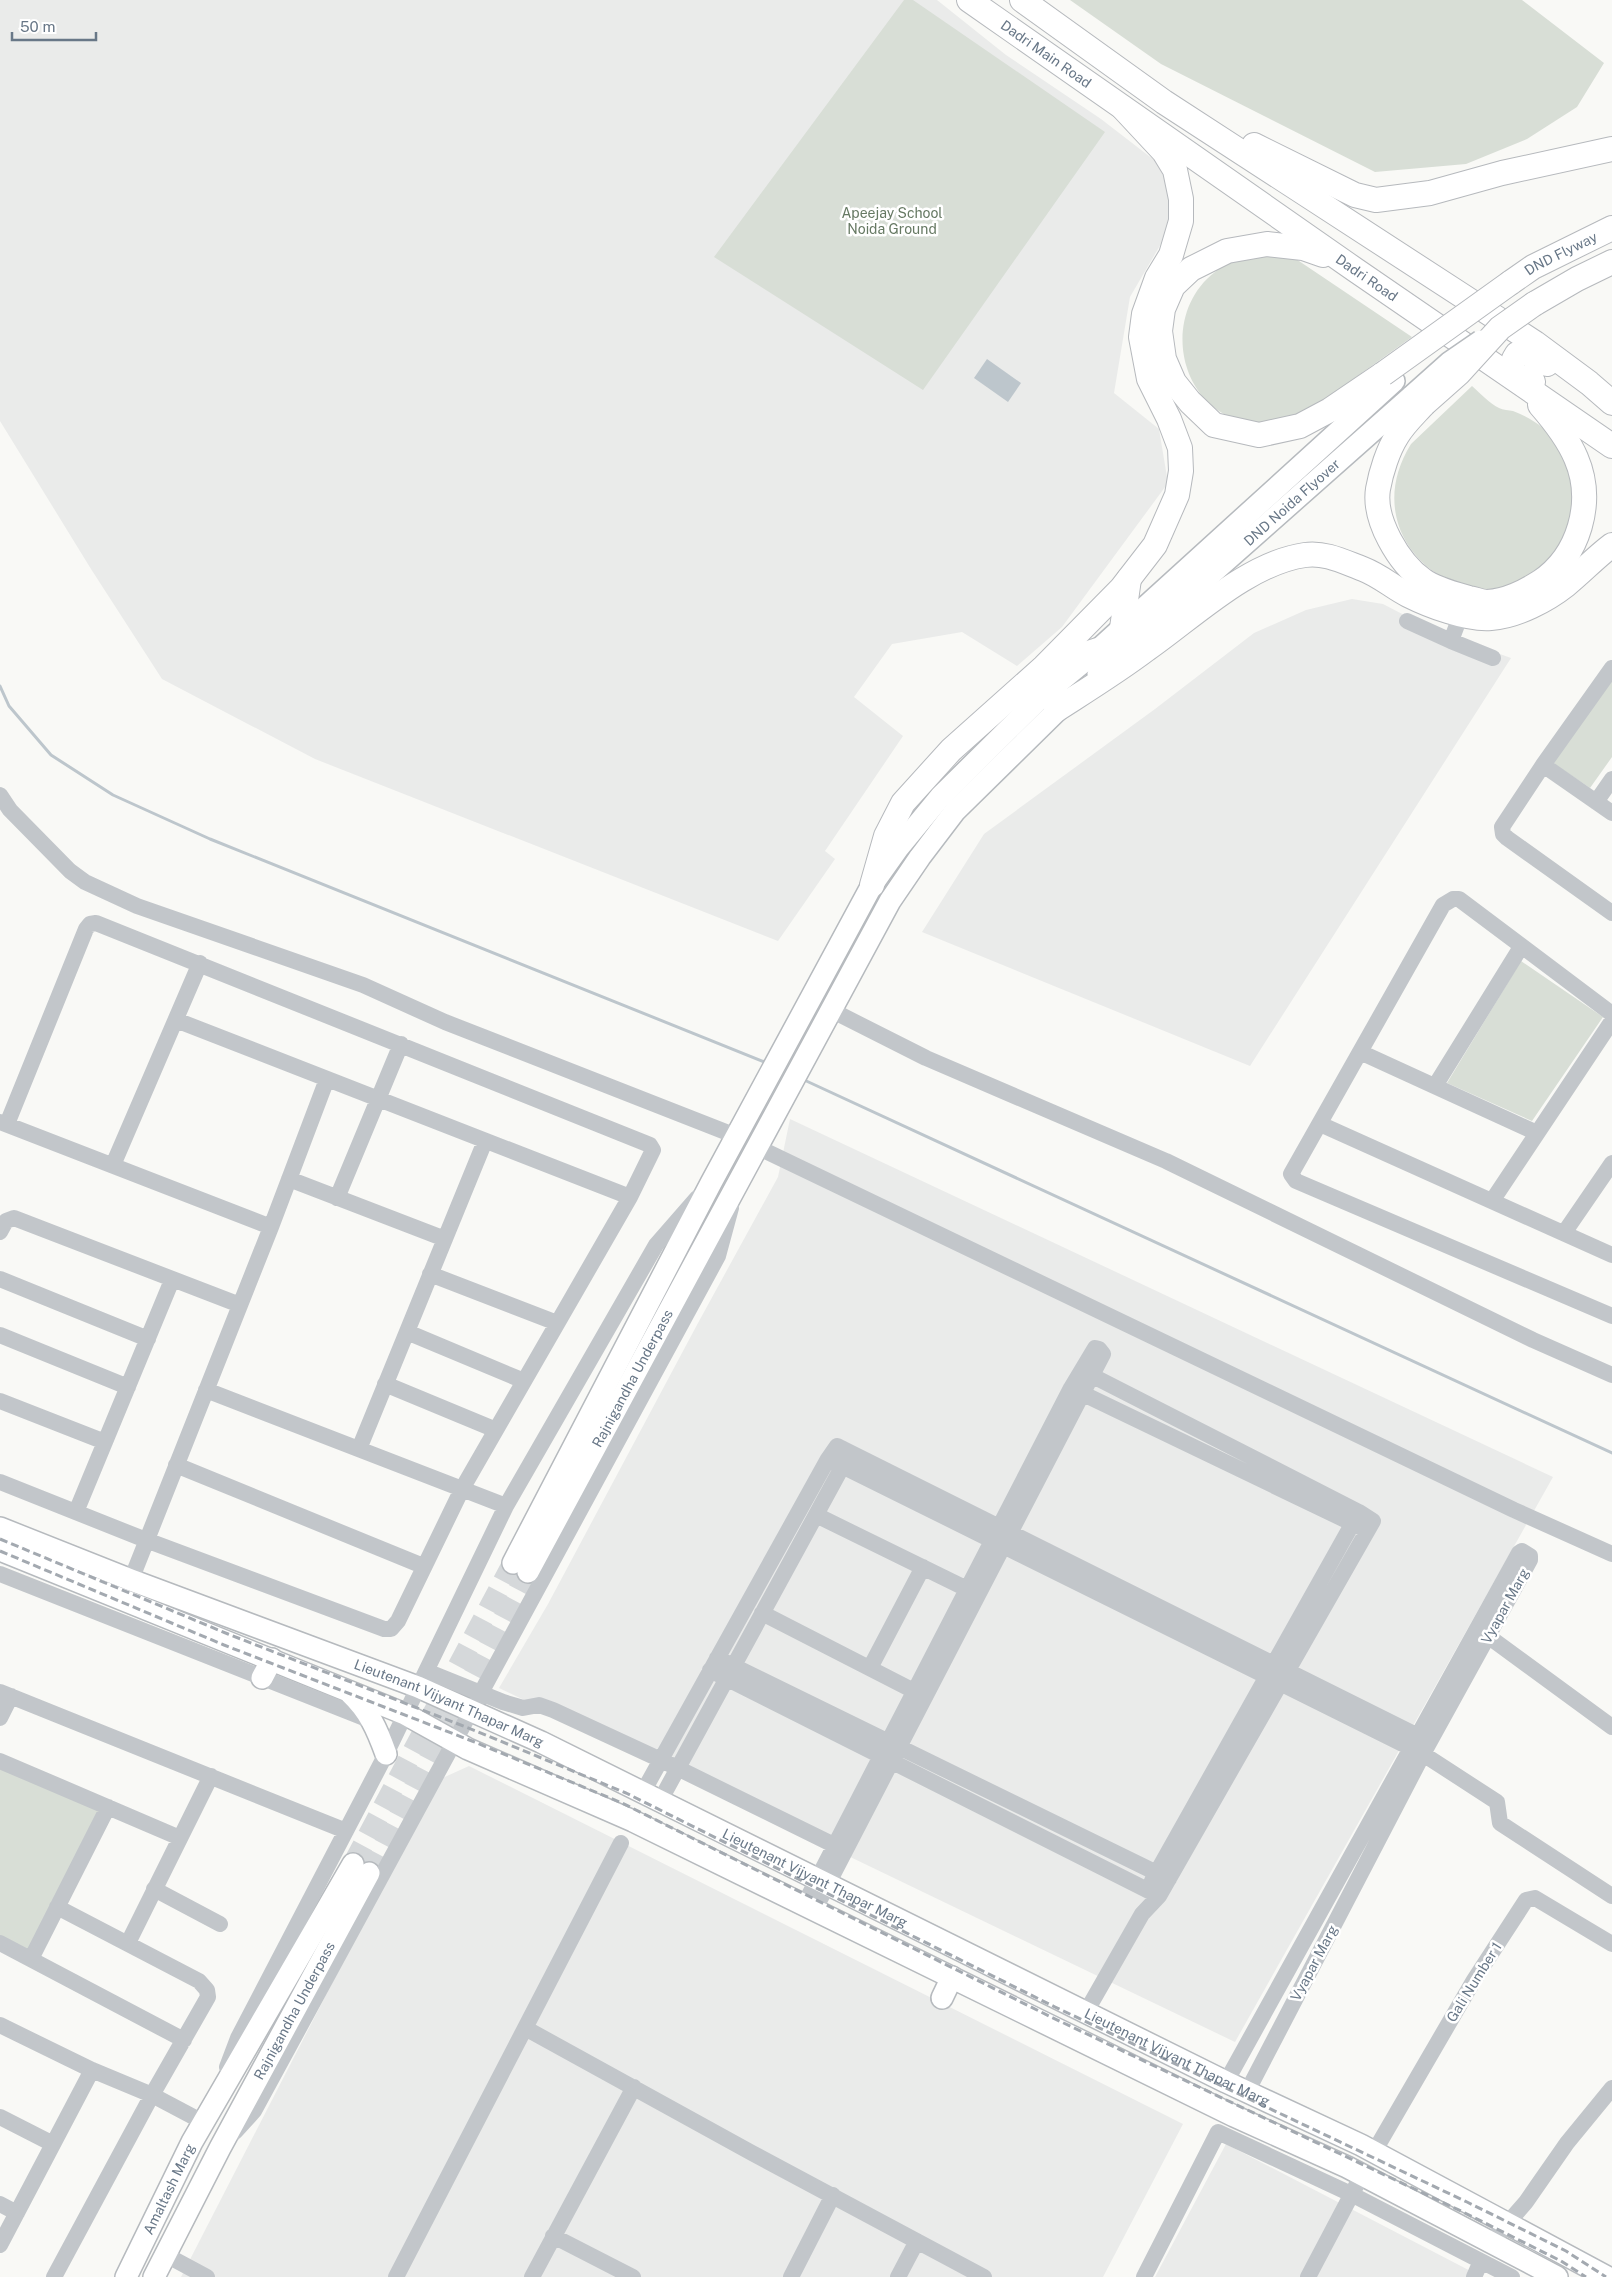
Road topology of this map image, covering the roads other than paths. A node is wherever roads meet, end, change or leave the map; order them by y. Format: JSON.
{"nodes":[{"id":1,"x":969,"y":0,"type":"edge"},
{"id":2,"x":1022,"y":0,"type":"edge"},
{"id":3,"x":1164,"y":102,"type":"junction"},
{"id":4,"x":1123,"y":108,"type":"junction"},
{"id":5,"x":1612,"y":149,"type":"edge"},
{"id":6,"x":1612,"y":228,"type":"edge"},
{"id":7,"x":1612,"y":262,"type":"edge"},
{"id":8,"x":1354,"y":269,"type":"junction"},
{"id":9,"x":1388,"y":378,"type":"junction"},
{"id":10,"x":1524,"y":386,"type":"junction"},
{"id":11,"x":1418,"y":400,"type":"junction"},
{"id":12,"x":1612,"y":403,"type":"edge"},
{"id":13,"x":1612,"y":408,"type":"edge"},
{"id":14,"x":1612,"y":446,"type":"edge"},
{"id":15,"x":1612,"y":545,"type":"edge"},
{"id":16,"x":1129,"y":578,"type":"junction"},
{"id":17,"x":1461,"y":614,"type":"junction"},
{"id":18,"x":1407,"y":621,"type":"dead end"},
{"id":19,"x":1122,"y":628,"type":"junction"},
{"id":20,"x":1451,"y":641,"type":"junction"},
{"id":21,"x":1098,"y":650,"type":"junction"},
{"id":22,"x":1494,"y":658,"type":"dead end"},
{"id":23,"x":1044,"y":667,"type":"junction"},
{"id":24,"x":1612,"y":668,"type":"edge"},
{"id":25,"x":1056,"y":710,"type":"junction"},
{"id":26,"x":1543,"y":765,"type":"junction"},
{"id":27,"x":1612,"y":779,"type":"edge"},
{"id":28,"x":0,"y":795,"type":"edge"},
{"id":29,"x":1596,"y":802,"type":"junction"},
{"id":30,"x":1612,"y":813,"type":"edge"},
{"id":31,"x":872,"y":885,"type":"junction"},
{"id":32,"x":1612,"y":913,"type":"edge"},
{"id":33,"x":1521,"y":947,"type":"junction"},
{"id":34,"x":200,"y":963,"type":"junction"},
{"id":35,"x":1612,"y":1014,"type":"edge"},
{"id":36,"x":828,"y":1015,"type":"junction"},
{"id":37,"x":176,"y":1020,"type":"junction"},
{"id":38,"x":1612,"y":1021,"type":"edge"},
{"id":39,"x":401,"y":1044,"type":"junction"},
{"id":40,"x":1360,"y":1052,"type":"junction"},
{"id":41,"x":327,"y":1079,"type":"junction"},
{"id":42,"x":1435,"y":1086,"type":"junction"},
{"id":43,"x":377,"y":1099,"type":"junction"},
{"id":44,"x":4,"y":1123,"type":"edge"},
{"id":45,"x":1320,"y":1124,"type":"junction"},
{"id":46,"x":739,"y":1131,"type":"junction"},
{"id":47,"x":1537,"y":1133,"type":"junction"},
{"id":48,"x":761,"y":1140,"type":"junction"},
{"id":49,"x":485,"y":1141,"type":"junction"},
{"id":50,"x":1612,"y":1164,"type":"edge"},
{"id":51,"x":113,"y":1165,"type":"junction"},
{"id":52,"x":289,"y":1179,"type":"junction"},
{"id":53,"x":711,"y":1183,"type":"junction"},
{"id":54,"x":736,"y":1186,"type":"junction"},
{"id":55,"x":630,"y":1197,"type":"junction"},
{"id":56,"x":337,"y":1198,"type":"junction"},
{"id":57,"x":1492,"y":1201,"type":"junction"},
{"id":58,"x":271,"y":1227,"type":"junction"},
{"id":59,"x":0,"y":1232,"type":"edge"},
{"id":60,"x":1564,"y":1233,"type":"junction"},
{"id":61,"x":445,"y":1239,"type":"junction"},
{"id":62,"x":1612,"y":1255,"type":"edge"},
{"id":63,"x":430,"y":1274,"type":"junction"},
{"id":64,"x":0,"y":1279,"type":"edge"},
{"id":65,"x":172,"y":1280,"type":"junction"},
{"id":66,"x":240,"y":1305,"type":"junction"},
{"id":67,"x":1612,"y":1316,"type":"edge"},
{"id":68,"x":557,"y":1323,"type":"junction"},
{"id":69,"x":407,"y":1332,"type":"junction"},
{"id":70,"x":0,"y":1335,"type":"edge"},
{"id":71,"x":148,"y":1339,"type":"junction"},
{"id":72,"x":1612,"y":1375,"type":"edge"},
{"id":73,"x":524,"y":1381,"type":"junction"},
{"id":74,"x":385,"y":1384,"type":"junction"},
{"id":75,"x":128,"y":1387,"type":"junction"},
{"id":76,"x":206,"y":1390,"type":"junction"},
{"id":77,"x":1077,"y":1391,"type":"junction"},
{"id":78,"x":0,"y":1401,"type":"edge"},
{"id":79,"x":496,"y":1430,"type":"junction"},
{"id":80,"x":105,"y":1442,"type":"junction"},
{"id":81,"x":359,"y":1449,"type":"junction"},
{"id":82,"x":835,"y":1462,"type":"junction"},
{"id":83,"x":176,"y":1465,"type":"junction"},
{"id":84,"x":0,"y":1482,"type":"edge"},
{"id":85,"x":462,"y":1489,"type":"junction"},
{"id":86,"x":506,"y":1506,"type":"junction"},
{"id":87,"x":76,"y":1512,"type":"junction"},
{"id":88,"x":816,"y":1515,"type":"junction"},
{"id":89,"x":1356,"y":1518,"type":"junction"},
{"id":90,"x":0,"y":1528,"type":"edge"},
{"id":91,"x":1001,"y":1536,"type":"junction"},
{"id":92,"x":146,"y":1540,"type":"junction"},
{"id":93,"x":0,"y":1550,"type":"edge"},
{"id":94,"x":1612,"y":1554,"type":"edge"},
{"id":95,"x":424,"y":1566,"type":"junction"},
{"id":96,"x":923,"y":1567,"type":"junction"},
{"id":97,"x":0,"y":1574,"type":"edge"},
{"id":98,"x":130,"y":1580,"type":"junction"},
{"id":99,"x":967,"y":1589,"type":"junction"},
{"id":100,"x":762,"y":1613,"type":"junction"},
{"id":101,"x":714,"y":1664,"type":"junction"},
{"id":102,"x":267,"y":1668,"type":"junction"},
{"id":103,"x":870,"y":1668,"type":"junction"},
{"id":104,"x":730,"y":1672,"type":"junction"},
{"id":105,"x":1277,"y":1674,"type":"junction"},
{"id":106,"x":422,"y":1679,"type":"junction"},
{"id":107,"x":348,"y":1690,"type":"junction"},
{"id":108,"x":914,"y":1691,"type":"junction"},
{"id":109,"x":5,"y":1694,"type":"edge"},
{"id":110,"x":481,"y":1694,"type":"junction"},
{"id":111,"x":470,"y":1712,"type":"junction"},
{"id":112,"x":405,"y":1714,"type":"junction"},
{"id":113,"x":0,"y":1718,"type":"edge"},
{"id":114,"x":372,"y":1721,"type":"junction"},
{"id":115,"x":1612,"y":1727,"type":"edge"},
{"id":116,"x":455,"y":1742,"type":"junction"},
{"id":117,"x":1420,"y":1745,"type":"junction"},
{"id":118,"x":889,"y":1751,"type":"junction"},
{"id":119,"x":386,"y":1754,"type":"junction"},
{"id":120,"x":660,"y":1760,"type":"junction"},
{"id":121,"x":0,"y":1762,"type":"edge"},
{"id":122,"x":677,"y":1768,"type":"junction"},
{"id":123,"x":211,"y":1776,"type":"junction"},
{"id":124,"x":651,"y":1796,"type":"junction"},
{"id":125,"x":1000,"y":1796,"type":"junction"},
{"id":126,"x":108,"y":1807,"type":"junction"},
{"id":127,"x":993,"y":1812,"type":"junction"},
{"id":128,"x":346,"y":1830,"type":"junction"},
{"id":129,"x":180,"y":1838,"type":"junction"},
{"id":130,"x":1092,"y":1841,"type":"junction"},
{"id":131,"x":621,"y":1843,"type":"dead end"},
{"id":132,"x":839,"y":1848,"type":"junction"},
{"id":133,"x":1085,"y":1859,"type":"junction"},
{"id":134,"x":1163,"y":1876,"type":"junction"},
{"id":135,"x":822,"y":1882,"type":"junction"},
{"id":136,"x":154,"y":1889,"type":"junction"},
{"id":137,"x":1153,"y":1893,"type":"junction"},
{"id":138,"x":1612,"y":1896,"type":"edge"},
{"id":139,"x":810,"y":1907,"type":"junction"},
{"id":140,"x":57,"y":1908,"type":"junction"},
{"id":141,"x":220,"y":1924,"type":"dead end"},
{"id":142,"x":0,"y":1943,"type":"edge"},
{"id":143,"x":128,"y":1943,"type":"junction"},
{"id":144,"x":1612,"y":1944,"type":"edge"},
{"id":145,"x":31,"y":1959,"type":"junction"},
{"id":146,"x":952,"y":1977,"type":"junction"},
{"id":147,"x":942,"y":1998,"type":"dead end"},
{"id":148,"x":1086,"y":2012,"type":"junction"},
{"id":149,"x":0,"y":2025,"type":"edge"},
{"id":150,"x":525,"y":2028,"type":"junction"},
{"id":151,"x":184,"y":2040,"type":"junction"},
{"id":152,"x":92,"y":2070,"type":"junction"},
{"id":153,"x":1227,"y":2079,"type":"junction"},
{"id":154,"x":634,"y":2087,"type":"junction"},
{"id":155,"x":1612,"y":2088,"type":"edge"},
{"id":156,"x":1248,"y":2090,"type":"junction"},
{"id":157,"x":152,"y":2094,"type":"junction"},
{"id":158,"x":214,"y":2102,"type":"junction"},
{"id":159,"x":0,"y":2116,"type":"edge"},
{"id":160,"x":203,"y":2122,"type":"junction"},
{"id":161,"x":53,"y":2144,"type":"junction"},
{"id":162,"x":220,"y":2148,"type":"junction"},
{"id":163,"x":1374,"y":2152,"type":"junction"},
{"id":164,"x":1362,"y":2174,"type":"junction"},
{"id":165,"x":1351,"y":2194,"type":"junction"},
{"id":166,"x":833,"y":2196,"type":"junction"},
{"id":167,"x":0,"y":2204,"type":"edge"},
{"id":168,"x":17,"y":2213,"type":"junction"},
{"id":169,"x":1507,"y":2225,"type":"junction"},
{"id":170,"x":553,"y":2236,"type":"junction"},
{"id":171,"x":917,"y":2241,"type":"junction"},
{"id":172,"x":0,"y":2245,"type":"edge"},
{"id":173,"x":1486,"y":2252,"type":"junction"},
{"id":174,"x":166,"y":2255,"type":"junction"},
{"id":175,"x":54,"y":2277,"type":"edge"},
{"id":176,"x":126,"y":2277,"type":"edge"},
{"id":177,"x":154,"y":2277,"type":"edge"},
{"id":178,"x":207,"y":2277,"type":"edge"},
{"id":179,"x":396,"y":2277,"type":"edge"},
{"id":180,"x":532,"y":2277,"type":"edge"},
{"id":181,"x":633,"y":2277,"type":"edge"},
{"id":182,"x":791,"y":2277,"type":"edge"},
{"id":183,"x":898,"y":2277,"type":"edge"},
{"id":184,"x":984,"y":2277,"type":"edge"},
{"id":185,"x":1144,"y":2277,"type":"edge"},
{"id":186,"x":1308,"y":2277,"type":"edge"},
{"id":187,"x":1474,"y":2277,"type":"edge"},
{"id":188,"x":1512,"y":2277,"type":"edge"},
{"id":189,"x":1557,"y":2277,"type":"edge"},
{"id":190,"x":1607,"y":2277,"type":"edge"}],
"edges":[{"from":1,"to":4,"type":"highway","name":"Dadri Main Road"},
{"from":2,"to":3,"type":"highway"},
{"from":3,"to":5,"type":"highway"},
{"from":3,"to":12,"type":"highway"},
{"from":4,"to":8,"type":"highway","name":"Dadri Road"},
{"from":4,"to":16,"type":"highway"},
{"from":6,"to":9,"type":"highway","name":"DND Flyway","bridge":true},
{"from":7,"to":11,"type":"highway","name":"DND Flyway","bridge":true},
{"from":8,"to":9,"type":"highway"},
{"from":8,"to":10,"type":"highway","name":"Dadri Road"},
{"from":9,"to":19,"type":"main road","name":"DND Noida Flyover"},
{"from":10,"to":11,"type":"highway"},
{"from":10,"to":14,"type":"highway","name":"Dadri Road"},
{"from":11,"to":25,"type":"main road","name":"DND Noida Flyover"},
{"from":13,"to":14,"type":"highway"},
{"from":15,"to":17,"type":"highway"},
{"from":16,"to":19,"type":"highway"},
{"from":16,"to":23,"type":"highway"},
{"from":17,"to":20,"type":"street"},
{"from":17,"to":25,"type":"highway"},
{"from":18,"to":20,"type":"street"},
{"from":19,"to":21,"type":"main road","name":"DND Noida Flyover"},
{"from":20,"to":22,"type":"street"},
{"from":21,"to":23,"type":"highway"},
{"from":21,"to":31,"type":"main road","name":"DND Noida Flyover"},
{"from":23,"to":31,"type":"highway"},
{"from":24,"to":26,"type":"street"},
{"from":25,"to":36,"type":"main road","name":"DND Noida Flyover"},
{"from":26,"to":29,"type":"street"},
{"from":26,"to":32,"type":"street"},
{"from":27,"to":29,"type":"street"},
{"from":28,"to":46,"type":"street"},
{"from":29,"to":30,"type":"street"},
{"from":31,"to":46,"type":"main road","name":"Rajnigandha Underpass"},
{"from":33,"to":35,"type":"street"},
{"from":33,"to":40,"type":"street"},
{"from":33,"to":42,"type":"street"},
{"from":34,"to":37,"type":"street"},
{"from":34,"to":39,"type":"street"},
{"from":34,"to":44,"type":"street"},
{"from":36,"to":48,"type":"main road","name":"Rajnigandha Underpass"},
{"from":36,"to":72,"type":"street"},
{"from":37,"to":41,"type":"street"},
{"from":37,"to":51,"type":"street"},
{"from":38,"to":47,"type":"street"},
{"from":39,"to":43,"type":"street"},
{"from":39,"to":55,"type":"street"},
{"from":40,"to":42,"type":"street"},
{"from":40,"to":45,"type":"street"},
{"from":41,"to":43,"type":"street"},
{"from":41,"to":52,"type":"street"},
{"from":42,"to":47,"type":"street"},
{"from":43,"to":49,"type":"street"},
{"from":43,"to":56,"type":"street"},
{"from":44,"to":51,"type":"street"},
{"from":45,"to":57,"type":"street"},
{"from":45,"to":67,"type":"street"},
{"from":46,"to":53,"type":"main road","name":"Rajnigandha Underpass"},
{"from":47,"to":57,"type":"street"},
{"from":48,"to":54,"type":"main road","name":"Rajnigandha Underpass"},
{"from":48,"to":94,"type":"street"},
{"from":49,"to":55,"type":"street"},
{"from":49,"to":61,"type":"street"},
{"from":50,"to":60,"type":"street"},
{"from":51,"to":58,"type":"street"},
{"from":52,"to":56,"type":"street"},
{"from":52,"to":58,"type":"street"},
{"from":53,"to":54,"type":"main road","name":"Rajnigandha Underpass"},
{"from":53,"to":86,"type":"street"},
{"from":54,"to":110,"type":"street"},
{"from":55,"to":68,"type":"street"},
{"from":56,"to":61,"type":"street"},
{"from":57,"to":60,"type":"street"},
{"from":58,"to":66,"type":"street"},
{"from":59,"to":65,"type":"street"},
{"from":60,"to":62,"type":"street"},
{"from":61,"to":63,"type":"street"},
{"from":63,"to":68,"type":"street"},
{"from":63,"to":69,"type":"street"},
{"from":64,"to":71,"type":"street"},
{"from":65,"to":66,"type":"street"},
{"from":65,"to":71,"type":"street"},
{"from":66,"to":76,"type":"street"},
{"from":68,"to":73,"type":"street"},
{"from":69,"to":73,"type":"street"},
{"from":69,"to":74,"type":"street"},
{"from":70,"to":75,"type":"street"},
{"from":71,"to":75,"type":"street"},
{"from":73,"to":79,"type":"street"},
{"from":74,"to":79,"type":"street"},
{"from":74,"to":81,"type":"street"},
{"from":75,"to":80,"type":"street"},
{"from":76,"to":81,"type":"street"},
{"from":76,"to":83,"type":"street"},
{"from":77,"to":89,"type":"street"},
{"from":77,"to":89,"type":"street"},
{"from":77,"to":91,"type":"street"},
{"from":78,"to":80,"type":"street"},
{"from":79,"to":85,"type":"street"},
{"from":80,"to":87,"type":"street"},
{"from":81,"to":85,"type":"street"},
{"from":82,"to":88,"type":"street"},
{"from":82,"to":91,"type":"street"},
{"from":82,"to":91,"type":"street"},
{"from":82,"to":101,"type":"street"},
{"from":83,"to":92,"type":"street"},
{"from":83,"to":95,"type":"street"},
{"from":84,"to":87,"type":"street"},
{"from":85,"to":86,"type":"street"},
{"from":85,"to":95,"type":"street"},
{"from":86,"to":106,"type":"street"},
{"from":87,"to":92,"type":"street"},
{"from":88,"to":96,"type":"street"},
{"from":88,"to":100,"type":"street"},
{"from":89,"to":105,"type":"street"},
{"from":89,"to":105,"type":"street"},
{"from":90,"to":98,"type":"main road","name":"Lieutenant Vijyant Thapar Marg"},
{"from":91,"to":99,"type":"street"},
{"from":91,"to":105,"type":"street"},
{"from":91,"to":118,"type":"street"},
{"from":92,"to":95,"type":"street"},
{"from":92,"to":98,"type":"street"},
{"from":93,"to":102,"type":"main road","name":"Lieutenant Vijyant Thapar Marg"},
{"from":96,"to":99,"type":"street"},
{"from":96,"to":103,"type":"street"},
{"from":97,"to":102,"type":"street"},
{"from":98,"to":106,"type":"main road","name":"Lieutenant Vijyant Thapar Marg"},
{"from":99,"to":108,"type":"street"},
{"from":100,"to":103,"type":"street"},
{"from":100,"to":104,"type":"street"},
{"from":101,"to":104,"type":"street"},
{"from":101,"to":120,"type":"street"},
{"from":102,"to":107,"type":"main road","name":"Lieutenant Vijyant Thapar Marg"},
{"from":102,"to":114,"type":"street"},
{"from":103,"to":108,"type":"street"},
{"from":104,"to":118,"type":"street"},
{"from":104,"to":122,"type":"street"},
{"from":105,"to":117,"type":"street"},
{"from":105,"to":134,"type":"street"},
{"from":106,"to":110,"type":"street"},
{"from":106,"to":111,"type":"main road","name":"Lieutenant Vijyant Thapar Marg"},
{"from":106,"to":112,"type":"street"},
{"from":107,"to":112,"type":"main road","name":"Lieutenant Vijyant Thapar Marg"},
{"from":107,"to":114,"type":"main road"},
{"from":108,"to":118,"type":"street"},
{"from":109,"to":113,"type":"street"},
{"from":109,"to":123,"type":"street"},
{"from":110,"to":111,"type":"street"},
{"from":110,"to":120,"type":"street"},
{"from":111,"to":116,"type":"street"},
{"from":111,"to":124,"type":"main road","name":"Lieutenant Vijyant Thapar Marg"},
{"from":112,"to":116,"type":"main road","name":"Lieutenant Vijyant Thapar Marg"},
{"from":112,"to":119,"type":"street"},
{"from":114,"to":119,"type":"main road"},
{"from":115,"to":117,"type":"street","name":"Vyapar Marg"},
{"from":116,"to":139,"type":"main road","name":"Lieutenant Vijyant Thapar Marg"},
{"from":116,"to":162,"type":"street"},
{"from":117,"to":138,"type":"street"},
{"from":117,"to":153,"type":"street","name":"Vyapar Marg"},
{"from":117,"to":156,"type":"street","name":"Vyapar Marg"},
{"from":118,"to":125,"type":"street"},
{"from":118,"to":127,"type":"street"},
{"from":118,"to":132,"type":"street"},
{"from":119,"to":128,"type":"street"},
{"from":120,"to":122,"type":"street"},
{"from":120,"to":124,"type":"street"},
{"from":121,"to":126,"type":"street"},
{"from":122,"to":124,"type":"street"},
{"from":122,"to":132,"type":"street"},
{"from":123,"to":128,"type":"street"},
{"from":123,"to":129,"type":"street"},
{"from":124,"to":135,"type":"main road","name":"Lieutenant Vijyant Thapar Marg"},
{"from":125,"to":127,"type":"street"},
{"from":125,"to":130,"type":"street"},
{"from":126,"to":129,"type":"street"},
{"from":126,"to":140,"type":"street"},
{"from":127,"to":133,"type":"street"},
{"from":128,"to":158,"type":"street"},
{"from":129,"to":136,"type":"street"},
{"from":130,"to":133,"type":"street"},
{"from":130,"to":134,"type":"street"},
{"from":131,"to":150,"type":"street"},
{"from":132,"to":135,"type":"street"},
{"from":133,"to":137,"type":"street"},
{"from":134,"to":137,"type":"street"},
{"from":135,"to":139,"type":"street"},
{"from":135,"to":148,"type":"main road","name":"Lieutenant Vijyant Thapar Marg"},
{"from":136,"to":141,"type":"street"},
{"from":136,"to":143,"type":"street"},
{"from":137,"to":148,"type":"street"},
{"from":139,"to":146,"type":"main road","name":"Lieutenant Vijyant Thapar Marg"},
{"from":140,"to":143,"type":"street"},
{"from":140,"to":145,"type":"street"},
{"from":142,"to":145,"type":"street"},
{"from":143,"to":151,"type":"street"},
{"from":144,"to":163,"type":"street","name":"Gali Number 1"},
{"from":145,"to":151,"type":"street"},
{"from":146,"to":147,"type":"main road"},
{"from":146,"to":164,"type":"main road","name":"Lieutenant Vijyant Thapar Marg"},
{"from":148,"to":153,"type":"main road","name":"Lieutenant Vijyant Thapar Marg"},
{"from":149,"to":152,"type":"street"},
{"from":150,"to":154,"type":"street"},
{"from":150,"to":179,"type":"street"},
{"from":151,"to":157,"type":"street"},
{"from":152,"to":157,"type":"street"},
{"from":152,"to":161,"type":"street"},
{"from":153,"to":156,"type":"main road","name":"Lieutenant Vijyant Thapar Marg"},
{"from":154,"to":166,"type":"street"},
{"from":154,"to":170,"type":"street"},
{"from":155,"to":169,"type":"street"},
{"from":156,"to":163,"type":"main road","name":"Lieutenant Vijyant Thapar Marg"},
{"from":157,"to":160,"type":"street"},
{"from":157,"to":175,"type":"street"},
{"from":158,"to":160,"type":"main road","name":"Amaltash Marg"},
{"from":158,"to":162,"type":"main road","name":"Rajnigandha Underpass"},
{"from":159,"to":161,"type":"street"},
{"from":160,"to":176,"type":"main road","name":"Amaltash Marg"},
{"from":161,"to":168,"type":"street"},
{"from":162,"to":174,"type":"main road","name":"Amaltash Marg"},
{"from":163,"to":169,"type":"main road","name":"Lieutenant Vijyant Thapar Marg"},
{"from":164,"to":165,"type":"street"},
{"from":164,"to":173,"type":"main road","name":"Lieutenant Vijyant Thapar Marg"},
{"from":165,"to":173,"type":"street"},
{"from":165,"to":185,"type":"street"},
{"from":165,"to":186,"type":"street"},
{"from":166,"to":171,"type":"street"},
{"from":166,"to":182,"type":"street"},
{"from":167,"to":168,"type":"street"},
{"from":168,"to":172,"type":"street"},
{"from":169,"to":173,"type":"street"},
{"from":169,"to":190,"type":"main road","name":"Lieutenant Vijyant Thapar Marg"},
{"from":170,"to":180,"type":"street"},
{"from":170,"to":181,"type":"street"},
{"from":171,"to":183,"type":"street"},
{"from":171,"to":184,"type":"street"},
{"from":173,"to":187,"type":"street"},
{"from":173,"to":188,"type":"street"},
{"from":173,"to":189,"type":"main road","name":"Lieutenant Vijyant Thapar Marg"},
{"from":174,"to":177,"type":"main road","name":"Amaltash Marg"},
{"from":174,"to":178,"type":"street"}]}
